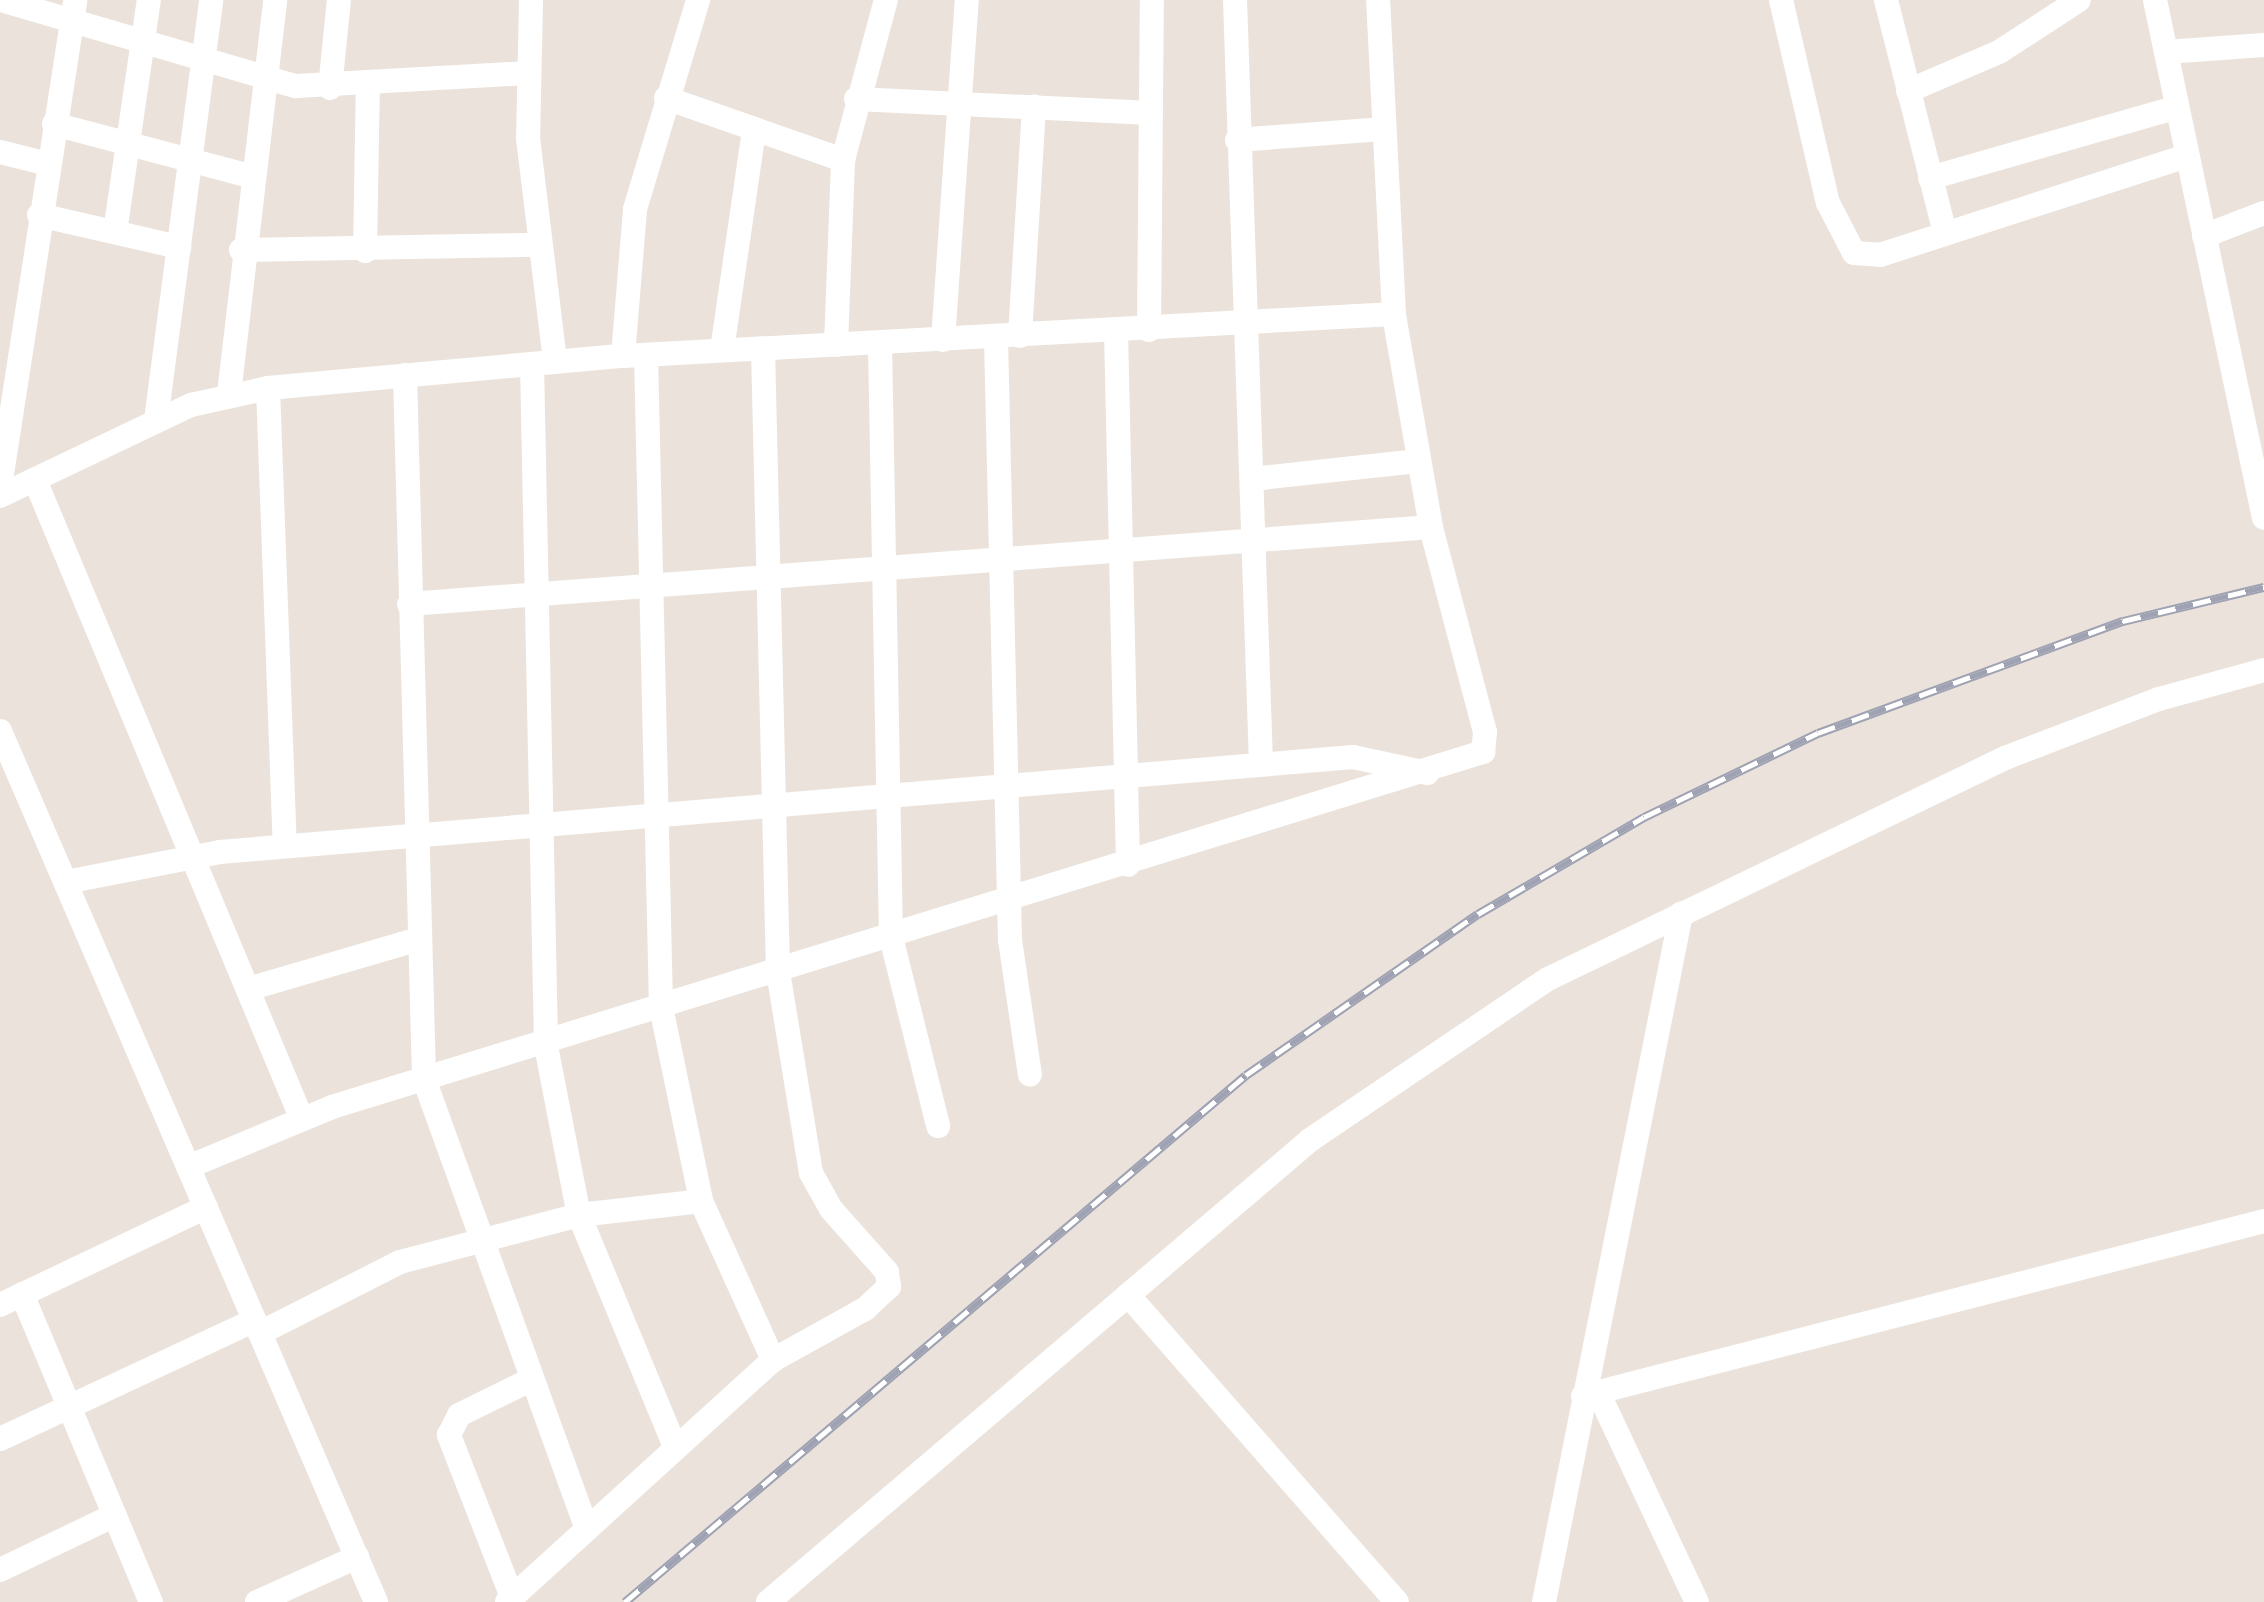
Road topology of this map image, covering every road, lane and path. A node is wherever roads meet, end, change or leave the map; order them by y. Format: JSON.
{"nodes":[{"id":1,"x":1,"y":0,"type":"edge"},
{"id":2,"x":149,"y":0,"type":"edge"},
{"id":3,"x":211,"y":0,"type":"edge"},
{"id":4,"x":275,"y":0,"type":"edge"},
{"id":5,"x":339,"y":0,"type":"edge"},
{"id":6,"x":531,"y":0,"type":"edge"},
{"id":7,"x":698,"y":0,"type":"edge"},
{"id":8,"x":886,"y":0,"type":"edge"},
{"id":9,"x":967,"y":0,"type":"edge"},
{"id":10,"x":1152,"y":0,"type":"edge"},
{"id":11,"x":1235,"y":0,"type":"edge"},
{"id":12,"x":1378,"y":0,"type":"edge"},
{"id":13,"x":1781,"y":0,"type":"edge"},
{"id":14,"x":1886,"y":0,"type":"edge"},
{"id":15,"x":2079,"y":0,"type":"edge"},
{"id":16,"x":2155,"y":0,"type":"edge"},
{"id":17,"x":73,"y":11,"type":"edge"},
{"id":18,"x":143,"y":44,"type":"junction"},
{"id":19,"x":2264,"y":45,"type":"edge"},
{"id":20,"x":2166,"y":52,"type":"junction"},
{"id":21,"x":202,"y":62,"type":"junction"},
{"id":22,"x":525,"y":73,"type":"junction"},
{"id":23,"x":263,"y":79,"type":"junction"},
{"id":24,"x":368,"y":86,"type":"junction"},
{"id":25,"x":330,"y":88,"type":"junction"},
{"id":26,"x":1908,"y":91,"type":"junction"},
{"id":27,"x":666,"y":98,"type":"junction"},
{"id":28,"x":856,"y":99,"type":"junction"},
{"id":29,"x":956,"y":102,"type":"junction"},
{"id":30,"x":1034,"y":106,"type":"junction"},
{"id":31,"x":2177,"y":107,"type":"junction"},
{"id":32,"x":1151,"y":113,"type":"junction"},
{"id":33,"x":54,"y":124,"type":"junction"},
{"id":34,"x":1382,"y":129,"type":"junction"},
{"id":35,"x":754,"y":130,"type":"junction"},
{"id":36,"x":1237,"y":140,"type":"junction"},
{"id":37,"x":128,"y":143,"type":"junction"},
{"id":38,"x":0,"y":152,"type":"edge"},
{"id":39,"x":2187,"y":156,"type":"junction"},
{"id":40,"x":189,"y":160,"type":"junction"},
{"id":41,"x":843,"y":160,"type":"junction"},
{"id":42,"x":48,"y":164,"type":"junction"},
{"id":43,"x":250,"y":176,"type":"junction"},
{"id":44,"x":1930,"y":178,"type":"junction"},
{"id":45,"x":2264,"y":213,"type":"edge"},
{"id":46,"x":39,"y":215,"type":"junction"},
{"id":47,"x":115,"y":232,"type":"junction"},
{"id":48,"x":1945,"y":234,"type":"junction"},
{"id":49,"x":2204,"y":236,"type":"junction"},
{"id":50,"x":540,"y":245,"type":"junction"},
{"id":51,"x":179,"y":247,"type":"junction"},
{"id":52,"x":241,"y":250,"type":"junction"},
{"id":53,"x":365,"y":251,"type":"junction"},
{"id":54,"x":1394,"y":314,"type":"junction"},
{"id":55,"x":1242,"y":325,"type":"junction"},
{"id":56,"x":1149,"y":330,"type":"junction"},
{"id":57,"x":1116,"y":331,"type":"junction"},
{"id":58,"x":1008,"y":337,"type":"junction"},
{"id":59,"x":943,"y":340,"type":"junction"},
{"id":60,"x":880,"y":344,"type":"junction"},
{"id":61,"x":836,"y":345,"type":"junction"},
{"id":62,"x":763,"y":348,"type":"junction"},
{"id":63,"x":722,"y":350,"type":"junction"},
{"id":64,"x":634,"y":356,"type":"junction"},
{"id":65,"x":544,"y":362,"type":"junction"},
{"id":66,"x":405,"y":375,"type":"junction"},
{"id":67,"x":268,"y":388,"type":"junction"},
{"id":68,"x":229,"y":394,"type":"junction"},
{"id":69,"x":156,"y":420,"type":"junction"},
{"id":70,"x":1418,"y":461,"type":"junction"},
{"id":71,"x":1252,"y":479,"type":"junction"},
{"id":72,"x":35,"y":480,"type":"junction"},
{"id":73,"x":0,"y":487,"type":"edge"},
{"id":74,"x":0,"y":496,"type":"edge"},
{"id":75,"x":2264,"y":518,"type":"edge"},
{"id":76,"x":1431,"y":527,"type":"junction"},
{"id":77,"x":1256,"y":541,"type":"junction"},
{"id":78,"x":1121,"y":552,"type":"junction"},
{"id":79,"x":1003,"y":561,"type":"junction"},
{"id":80,"x":884,"y":570,"type":"junction"},
{"id":81,"x":768,"y":579,"type":"junction"},
{"id":82,"x":652,"y":588,"type":"junction"},
{"id":83,"x":535,"y":597,"type":"junction"},
{"id":84,"x":409,"y":604,"type":"junction"},
{"id":85,"x":2264,"y":670,"type":"edge"},
{"id":86,"x":0,"y":731,"type":"edge"},
{"id":87,"x":1261,"y":765,"type":"junction"},
{"id":88,"x":1427,"y":773,"type":"junction"},
{"id":89,"x":1126,"y":776,"type":"junction"},
{"id":90,"x":1007,"y":789,"type":"junction"},
{"id":91,"x":888,"y":801,"type":"junction"},
{"id":92,"x":774,"y":809,"type":"junction"},
{"id":93,"x":658,"y":818,"type":"junction"},
{"id":94,"x":538,"y":826,"type":"junction"},
{"id":95,"x":413,"y":835,"type":"junction"},
{"id":96,"x":285,"y":846,"type":"junction"},
{"id":97,"x":192,"y":855,"type":"junction"},
{"id":98,"x":1128,"y":865,"type":"junction"},
{"id":99,"x":66,"y":882,"type":"junction"},
{"id":100,"x":1009,"y":901,"type":"junction"},
{"id":101,"x":1681,"y":914,"type":"junction"},
{"id":102,"x":891,"y":937,"type":"junction"},
{"id":103,"x":416,"y":940,"type":"junction"},
{"id":104,"x":778,"y":971,"type":"junction"},
{"id":105,"x":248,"y":989,"type":"junction"},
{"id":106,"x":661,"y":1007,"type":"junction"},
{"id":107,"x":546,"y":1046,"type":"junction"},
{"id":108,"x":1030,"y":1075,"type":"dead end"},
{"id":109,"x":424,"y":1079,"type":"junction"},
{"id":110,"x":301,"y":1117,"type":"junction"},
{"id":111,"x":938,"y":1126,"type":"dead end"},
{"id":112,"x":188,"y":1167,"type":"junction"},
{"id":113,"x":701,"y":1201,"type":"junction"},
{"id":114,"x":206,"y":1207,"type":"junction"},
{"id":115,"x":579,"y":1215,"type":"junction"},
{"id":116,"x":2264,"y":1221,"type":"edge"},
{"id":117,"x":478,"y":1239,"type":"junction"},
{"id":118,"x":22,"y":1294,"type":"junction"},
{"id":119,"x":1128,"y":1295,"type":"junction"},
{"id":120,"x":0,"y":1305,"type":"edge"},
{"id":121,"x":258,"y":1327,"type":"junction"},
{"id":122,"x":773,"y":1360,"type":"junction"},
{"id":123,"x":530,"y":1380,"type":"junction"},
{"id":124,"x":1590,"y":1394,"type":"junction"},
{"id":125,"x":70,"y":1407,"type":"junction"},
{"id":126,"x":0,"y":1439,"type":"edge"},
{"id":127,"x":675,"y":1447,"type":"junction"},
{"id":128,"x":115,"y":1515,"type":"junction"},
{"id":129,"x":586,"y":1526,"type":"junction"},
{"id":130,"x":357,"y":1557,"type":"junction"},
{"id":131,"x":0,"y":1570,"type":"edge"},
{"id":132,"x":510,"y":1600,"type":"edge"},
{"id":133,"x":151,"y":1602,"type":"edge"},
{"id":134,"x":257,"y":1602,"type":"edge"},
{"id":135,"x":376,"y":1602,"type":"edge"},
{"id":136,"x":768,"y":1602,"type":"edge"},
{"id":137,"x":1397,"y":1602,"type":"edge"},
{"id":138,"x":1544,"y":1602,"type":"edge"},
{"id":139,"x":1697,"y":1602,"type":"edge"}],
"edges":[{"from":1,"to":17,"type":"street"},
{"from":2,"to":18,"type":"street"},
{"from":3,"to":21,"type":"street"},
{"from":4,"to":23,"type":"street"},
{"from":5,"to":25,"type":"street"},
{"from":6,"to":22,"type":"street"},
{"from":7,"to":27,"type":"street"},
{"from":8,"to":28,"type":"street"},
{"from":9,"to":29,"type":"street"},
{"from":10,"to":32,"type":"street"},
{"from":11,"to":36,"type":"street"},
{"from":12,"to":34,"type":"street"},
{"from":13,"to":48,"type":"street"},
{"from":14,"to":26,"type":"street"},
{"from":15,"to":26,"type":"street"},
{"from":16,"to":20,"type":"street"},
{"from":17,"to":18,"type":"street"},
{"from":17,"to":33,"type":"street"},
{"from":18,"to":21,"type":"street"},
{"from":18,"to":37,"type":"street"},
{"from":19,"to":20,"type":"street"},
{"from":20,"to":31,"type":"street"},
{"from":21,"to":23,"type":"street"},
{"from":21,"to":40,"type":"street"},
{"from":22,"to":24,"type":"street"},
{"from":22,"to":50,"type":"street"},
{"from":23,"to":25,"type":"street"},
{"from":23,"to":43,"type":"street"},
{"from":24,"to":25,"type":"street"},
{"from":24,"to":53,"type":"street"},
{"from":26,"to":44,"type":"street"},
{"from":27,"to":35,"type":"street"},
{"from":27,"to":64,"type":"street"},
{"from":28,"to":29,"type":"street"},
{"from":28,"to":41,"type":"street"},
{"from":29,"to":30,"type":"street"},
{"from":29,"to":59,"type":"street"},
{"from":30,"to":32,"type":"street"},
{"from":30,"to":58,"type":"street"},
{"from":31,"to":39,"type":"street"},
{"from":31,"to":44,"type":"street"},
{"from":32,"to":56,"type":"street"},
{"from":33,"to":37,"type":"street"},
{"from":33,"to":42,"type":"street"},
{"from":34,"to":36,"type":"street"},
{"from":34,"to":54,"type":"street"},
{"from":35,"to":41,"type":"street"},
{"from":35,"to":63,"type":"street"},
{"from":36,"to":55,"type":"street"},
{"from":37,"to":40,"type":"street"},
{"from":37,"to":47,"type":"street"},
{"from":38,"to":42,"type":"street"},
{"from":39,"to":48,"type":"street"},
{"from":39,"to":49,"type":"street"},
{"from":40,"to":43,"type":"street"},
{"from":40,"to":51,"type":"street"},
{"from":41,"to":61,"type":"street"},
{"from":42,"to":46,"type":"street"},
{"from":43,"to":52,"type":"street"},
{"from":44,"to":48,"type":"street"},
{"from":45,"to":49,"type":"street"},
{"from":46,"to":47,"type":"street"},
{"from":46,"to":73,"type":"street"},
{"from":47,"to":51,"type":"street"},
{"from":49,"to":75,"type":"street"},
{"from":50,"to":53,"type":"street"},
{"from":50,"to":65,"type":"street"},
{"from":51,"to":69,"type":"street"},
{"from":52,"to":53,"type":"street"},
{"from":52,"to":68,"type":"street"},
{"from":54,"to":55,"type":"street"},
{"from":54,"to":70,"type":"street"},
{"from":55,"to":56,"type":"street"},
{"from":55,"to":71,"type":"street"},
{"from":56,"to":57,"type":"street"},
{"from":57,"to":58,"type":"street"},
{"from":57,"to":78,"type":"street"},
{"from":58,"to":59,"type":"street"},
{"from":58,"to":79,"type":"street"},
{"from":59,"to":60,"type":"street"},
{"from":60,"to":61,"type":"street"},
{"from":60,"to":80,"type":"street"},
{"from":61,"to":62,"type":"street"},
{"from":62,"to":63,"type":"street"},
{"from":62,"to":81,"type":"street"},
{"from":63,"to":64,"type":"street"},
{"from":64,"to":65,"type":"street"},
{"from":64,"to":82,"type":"street"},
{"from":65,"to":66,"type":"street"},
{"from":65,"to":83,"type":"street"},
{"from":66,"to":67,"type":"street"},
{"from":66,"to":84,"type":"street"},
{"from":67,"to":68,"type":"street"},
{"from":67,"to":96,"type":"street"},
{"from":68,"to":69,"type":"street"},
{"from":69,"to":72,"type":"street"},
{"from":70,"to":71,"type":"street"},
{"from":70,"to":76,"type":"street"},
{"from":71,"to":77,"type":"street"},
{"from":72,"to":74,"type":"street"},
{"from":72,"to":97,"type":"street"},
{"from":76,"to":77,"type":"street"},
{"from":76,"to":88,"type":"street"},
{"from":77,"to":78,"type":"street"},
{"from":77,"to":87,"type":"street"},
{"from":78,"to":79,"type":"street"},
{"from":78,"to":89,"type":"street"},
{"from":79,"to":80,"type":"street"},
{"from":79,"to":90,"type":"street"},
{"from":80,"to":81,"type":"street"},
{"from":80,"to":91,"type":"street"},
{"from":81,"to":82,"type":"street"},
{"from":81,"to":92,"type":"street"},
{"from":82,"to":83,"type":"street"},
{"from":82,"to":93,"type":"street"},
{"from":83,"to":84,"type":"street"},
{"from":83,"to":94,"type":"street"},
{"from":84,"to":95,"type":"street"},
{"from":85,"to":101,"type":"street"},
{"from":86,"to":99,"type":"street"},
{"from":87,"to":88,"type":"street"},
{"from":87,"to":89,"type":"street"},
{"from":88,"to":98,"type":"street"},
{"from":89,"to":90,"type":"street"},
{"from":89,"to":98,"type":"street"},
{"from":90,"to":91,"type":"street"},
{"from":90,"to":100,"type":"street"},
{"from":91,"to":92,"type":"street"},
{"from":91,"to":102,"type":"street"},
{"from":92,"to":93,"type":"street"},
{"from":92,"to":104,"type":"street"},
{"from":93,"to":94,"type":"street"},
{"from":93,"to":106,"type":"street"},
{"from":94,"to":95,"type":"street"},
{"from":94,"to":107,"type":"street"},
{"from":95,"to":96,"type":"street"},
{"from":95,"to":103,"type":"street"},
{"from":96,"to":97,"type":"street"},
{"from":97,"to":99,"type":"street"},
{"from":97,"to":105,"type":"street"},
{"from":98,"to":100,"type":"street"},
{"from":99,"to":112,"type":"street"},
{"from":100,"to":102,"type":"street"},
{"from":100,"to":108,"type":"street"},
{"from":101,"to":119,"type":"street"},
{"from":101,"to":124,"type":"street"},
{"from":102,"to":104,"type":"street"},
{"from":102,"to":111,"type":"street"},
{"from":103,"to":105,"type":"street"},
{"from":103,"to":109,"type":"street"},
{"from":104,"to":106,"type":"street"},
{"from":104,"to":122,"type":"street"},
{"from":105,"to":110,"type":"street"},
{"from":106,"to":107,"type":"street"},
{"from":106,"to":113,"type":"street"},
{"from":107,"to":109,"type":"street"},
{"from":107,"to":115,"type":"street"},
{"from":109,"to":110,"type":"street"},
{"from":109,"to":117,"type":"street"},
{"from":110,"to":112,"type":"street"},
{"from":112,"to":114,"type":"street"},
{"from":113,"to":115,"type":"street"},
{"from":113,"to":122,"type":"street"},
{"from":114,"to":118,"type":"street"},
{"from":114,"to":121,"type":"street"},
{"from":115,"to":117,"type":"street"},
{"from":115,"to":127,"type":"street"},
{"from":116,"to":124,"type":"street"},
{"from":117,"to":121,"type":"street"},
{"from":117,"to":123,"type":"street"},
{"from":118,"to":120,"type":"street"},
{"from":118,"to":125,"type":"street"},
{"from":119,"to":136,"type":"street"},
{"from":119,"to":137,"type":"street"},
{"from":121,"to":125,"type":"street"},
{"from":121,"to":130,"type":"street"},
{"from":122,"to":127,"type":"street"},
{"from":123,"to":129,"type":"street"},
{"from":123,"to":132,"type":"street"},
{"from":124,"to":138,"type":"street"},
{"from":124,"to":139,"type":"street"},
{"from":125,"to":126,"type":"street"},
{"from":125,"to":128,"type":"street"},
{"from":127,"to":129,"type":"street"},
{"from":128,"to":131,"type":"street"},
{"from":128,"to":133,"type":"street"},
{"from":129,"to":132,"type":"street"},
{"from":130,"to":134,"type":"street"},
{"from":130,"to":135,"type":"street"}]}
